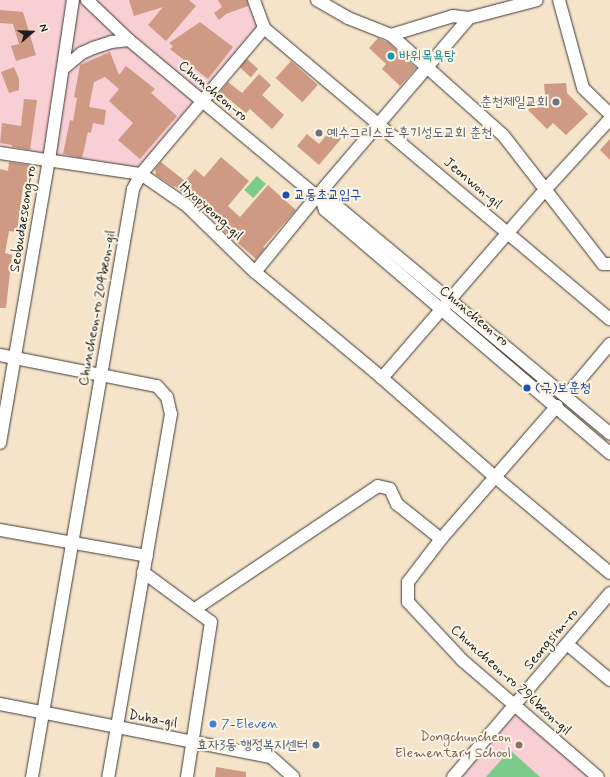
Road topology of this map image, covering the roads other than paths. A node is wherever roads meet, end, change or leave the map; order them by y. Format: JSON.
{"nodes":[{"id":1,"x":73,"y":0,"type":"edge"},
{"id":2,"x":87,"y":0,"type":"edge"},
{"id":3,"x":254,"y":0,"type":"edge"},
{"id":4,"x":317,"y":0,"type":"edge"},
{"id":5,"x":537,"y":0,"type":"edge"},
{"id":6,"x":559,"y":0,"type":"edge"},
{"id":7,"x":469,"y":18,"type":"junction"},
{"id":8,"x":264,"y":28,"type":"junction"},
{"id":9,"x":391,"y":35,"type":"junction"},
{"id":10,"x":129,"y":40,"type":"junction"},
{"id":11,"x":426,"y":67,"type":"junction"},
{"id":12,"x":64,"y":68,"type":"junction"},
{"id":13,"x":201,"y":101,"type":"junction"},
{"id":14,"x":610,"y":114,"type":"edge"},
{"id":15,"x":610,"y":119,"type":"edge"},
{"id":16,"x":379,"y":123,"type":"junction"},
{"id":17,"x":0,"y":153,"type":"edge"},
{"id":18,"x":48,"y":160,"type":"junction"},
{"id":19,"x":141,"y":174,"type":"junction"},
{"id":20,"x":545,"y":190,"type":"junction"},
{"id":21,"x":319,"y":199,"type":"junction"},
{"id":22,"x":508,"y":232,"type":"junction"},
{"id":23,"x":610,"y":264,"type":"edge"},
{"id":24,"x":255,"y":272,"type":"junction"},
{"id":25,"x":446,"y":306,"type":"junction"},
{"id":26,"x":610,"y":318,"type":"edge"},
{"id":27,"x":610,"y":344,"type":"edge"},
{"id":28,"x":0,"y":355,"type":"edge"},
{"id":29,"x":15,"y":358,"type":"junction"},
{"id":30,"x":101,"y":375,"type":"junction"},
{"id":31,"x":382,"y":378,"type":"junction"},
{"id":32,"x":566,"y":396,"type":"junction"},
{"id":33,"x":557,"y":406,"type":"junction"},
{"id":34,"x":610,"y":434,"type":"edge"},
{"id":35,"x":0,"y":443,"type":"edge"},
{"id":36,"x":610,"y":453,"type":"edge"},
{"id":37,"x":494,"y":476,"type":"junction"},
{"id":38,"x":0,"y":530,"type":"edge"},
{"id":39,"x":441,"y":539,"type":"junction"},
{"id":40,"x":71,"y":541,"type":"junction"},
{"id":41,"x":147,"y":556,"type":"junction"},
{"id":42,"x":143,"y":572,"type":"junction"},
{"id":43,"x":610,"y":573,"type":"edge"},
{"id":44,"x":610,"y":593,"type":"edge"},
{"id":45,"x":195,"y":609,"type":"junction"},
{"id":46,"x":568,"y":644,"type":"junction"},
{"id":47,"x":610,"y":680,"type":"edge"},
{"id":48,"x":0,"y":704,"type":"edge"},
{"id":49,"x":514,"y":706,"type":"junction"},
{"id":50,"x":43,"y":712,"type":"junction"},
{"id":51,"x":117,"y":727,"type":"junction"},
{"id":52,"x":192,"y":741,"type":"junction"},
{"id":53,"x":32,"y":777,"type":"edge"},
{"id":54,"x":108,"y":777,"type":"edge"},
{"id":55,"x":186,"y":777,"type":"edge"},
{"id":56,"x":293,"y":777,"type":"edge"},
{"id":57,"x":453,"y":777,"type":"edge"},
{"id":58,"x":598,"y":777,"type":"edge"}],
"edges":[{"from":1,"to":12,"type":"street","name":"Seobudaeseong-ro"},
{"from":2,"to":10,"type":"street","name":"Chuncheon-ro"},
{"from":3,"to":8,"type":"street"},
{"from":4,"to":9,"type":"street"},
{"from":5,"to":7,"type":"street"},
{"from":6,"to":14,"type":"street"},
{"from":7,"to":9,"type":"street"},
{"from":7,"to":11,"type":"street"},
{"from":8,"to":13,"type":"street","name":"Chuncheon-ro 204beon-gil"},
{"from":8,"to":16,"type":"street","name":"Jeonwon-gil"},
{"from":9,"to":11,"type":"street"},
{"from":10,"to":12,"type":"street"},
{"from":10,"to":13,"type":"street","name":"Chuncheon-ro"},
{"from":11,"to":16,"type":"street"},
{"from":11,"to":20,"type":"street"},
{"from":12,"to":18,"type":"street","name":"Seobudaeseong-ro"},
{"from":13,"to":19,"type":"street","name":"Chuncheon-ro 204beon-gil"},
{"from":13,"to":21,"type":"street","name":"Chuncheon-ro"},
{"from":15,"to":20,"type":"street"},
{"from":16,"to":21,"type":"street"},
{"from":16,"to":22,"type":"street","name":"Jeonwon-gil"},
{"from":17,"to":18,"type":"street","name":"Hyopyeong-gil"},
{"from":18,"to":19,"type":"street","name":"Hyopyeong-gil"},
{"from":18,"to":29,"type":"street","name":"Seobudaeseong-ro"},
{"from":19,"to":24,"type":"street","name":"Hyopyeong-gil"},
{"from":19,"to":30,"type":"street","name":"Chuncheon-ro 204beon-gil"},
{"from":20,"to":22,"type":"street"},
{"from":20,"to":23,"type":"street"},
{"from":21,"to":24,"type":"street"},
{"from":21,"to":25,"type":"street","name":"Chuncheon-ro"},
{"from":22,"to":25,"type":"street"},
{"from":22,"to":26,"type":"street","name":"Jeonwon-gil"},
{"from":24,"to":31,"type":"street","name":"Hyopyeong-gil"},
{"from":25,"to":31,"type":"street"},
{"from":25,"to":32,"type":"street","name":"Chuncheon-ro"},
{"from":25,"to":33,"type":"street","name":"Chuncheon-ro"},
{"from":27,"to":32,"type":"street"},
{"from":28,"to":29,"type":"street"},
{"from":29,"to":30,"type":"street"},
{"from":29,"to":35,"type":"street","name":"Seobudaeseong-ro"},
{"from":30,"to":40,"type":"street","name":"Chuncheon-ro 204beon-gil"},
{"from":30,"to":41,"type":"street"},
{"from":31,"to":37,"type":"street","name":"Hyopyeong-gil"},
{"from":32,"to":34,"type":"street","name":"Chuncheon-ro"},
{"from":33,"to":36,"type":"street","name":"Chuncheon-ro"},
{"from":33,"to":37,"type":"street"},
{"from":37,"to":39,"type":"street"},
{"from":37,"to":43,"type":"street","name":"Hyopyeong-gil"},
{"from":38,"to":40,"type":"street"},
{"from":39,"to":45,"type":"street"},
{"from":39,"to":49,"type":"street","name":"Chuncheon-ro 296beon-gil"},
{"from":40,"to":41,"type":"street"},
{"from":40,"to":50,"type":"street","name":"Chuncheon-ro 204beon-gil"},
{"from":41,"to":42,"type":"street"},
{"from":42,"to":45,"type":"street"},
{"from":42,"to":51,"type":"street"},
{"from":44,"to":46,"type":"street","name":"Seongsim-ro"},
{"from":45,"to":52,"type":"street"},
{"from":46,"to":47,"type":"street"},
{"from":46,"to":49,"type":"street","name":"Seongsim-ro"},
{"from":48,"to":50,"type":"street","name":"Duha-gil"},
{"from":49,"to":57,"type":"street","name":"Seongsim-ro"},
{"from":49,"to":58,"type":"street","name":"Chuncheon-ro 296beon-gil"},
{"from":50,"to":51,"type":"street","name":"Duha-gil"},
{"from":50,"to":53,"type":"street","name":"Chuncheon-ro 204beon-gil"},
{"from":51,"to":52,"type":"street","name":"Duha-gil"},
{"from":51,"to":54,"type":"street"},
{"from":52,"to":55,"type":"street"},
{"from":52,"to":56,"type":"street","name":"Duha-gil"}]}
